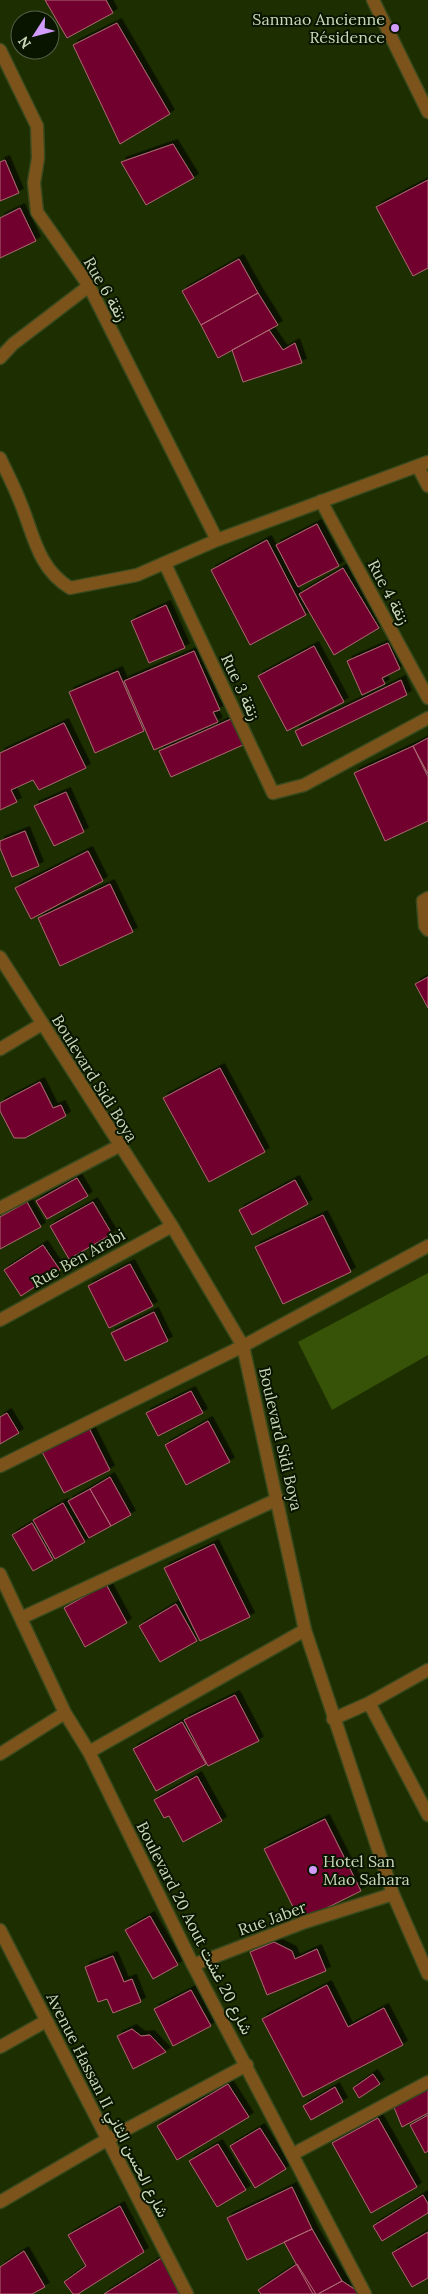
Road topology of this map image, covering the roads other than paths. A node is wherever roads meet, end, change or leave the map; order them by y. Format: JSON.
{"nodes":[{"id":1,"x":373,"y":0,"type":"edge"},
{"id":2,"x":0,"y":50,"type":"edge"},
{"id":3,"x":428,"y":112,"type":"edge"},
{"id":4,"x":89,"y":286,"type":"junction"},
{"id":5,"x":0,"y":358,"type":"edge"},
{"id":6,"x":0,"y":458,"type":"edge"},
{"id":7,"x":423,"y":464,"type":"edge"},
{"id":8,"x":428,"y":486,"type":"edge"},
{"id":9,"x":321,"y":501,"type":"junction"},
{"id":10,"x":217,"y":540,"type":"junction"},
{"id":11,"x":165,"y":564,"type":"junction"},
{"id":12,"x":428,"y":698,"type":"edge"},
{"id":13,"x":428,"y":718,"type":"edge"},
{"id":14,"x":428,"y":898,"type":"edge"},
{"id":15,"x":428,"y":930,"type":"edge"},
{"id":16,"x":0,"y":957,"type":"edge"},
{"id":17,"x":42,"y":1024,"type":"junction"},
{"id":18,"x":0,"y":1049,"type":"edge"},
{"id":19,"x":119,"y":1146,"type":"junction"},
{"id":20,"x":0,"y":1208,"type":"edge"},
{"id":21,"x":172,"y":1226,"type":"junction"},
{"id":22,"x":428,"y":1246,"type":"edge"},
{"id":23,"x":0,"y":1320,"type":"edge"},
{"id":24,"x":243,"y":1346,"type":"junction"},
{"id":25,"x":0,"y":1466,"type":"edge"},
{"id":26,"x":278,"y":1500,"type":"junction"},
{"id":27,"x":0,"y":1574,"type":"edge"},
{"id":28,"x":21,"y":1618,"type":"junction"},
{"id":29,"x":305,"y":1630,"type":"junction"},
{"id":30,"x":428,"y":1670,"type":"edge"},
{"id":31,"x":369,"y":1703,"type":"junction"},
{"id":32,"x":65,"y":1713,"type":"junction"},
{"id":33,"x":334,"y":1719,"type":"junction"},
{"id":34,"x":89,"y":1752,"type":"junction"},
{"id":35,"x":0,"y":1754,"type":"edge"},
{"id":36,"x":428,"y":1814,"type":"edge"},
{"id":37,"x":393,"y":1894,"type":"junction"},
{"id":38,"x":0,"y":1930,"type":"edge"},
{"id":39,"x":192,"y":1965,"type":"junction"},
{"id":40,"x":428,"y":1974,"type":"edge"},
{"id":41,"x":46,"y":2021,"type":"junction"},
{"id":42,"x":0,"y":2046,"type":"edge"},
{"id":43,"x":246,"y":2065,"type":"junction"},
{"id":44,"x":428,"y":2082,"type":"edge"},
{"id":45,"x":108,"y":2139,"type":"junction"},
{"id":46,"x":293,"y":2154,"type":"junction"},
{"id":47,"x":0,"y":2202,"type":"edge"},
{"id":48,"x":187,"y":2294,"type":"edge"},
{"id":49,"x":365,"y":2294,"type":"edge"}],
"edges":[{"from":1,"to":3,"type":"street"},
{"from":2,"to":4,"type":"street","name":"Rue 6 زنقة"},
{"from":4,"to":5,"type":"street"},
{"from":4,"to":10,"type":"street","name":"Rue 6 زنقة"},
{"from":6,"to":11,"type":"street"},
{"from":7,"to":8,"type":"street"},
{"from":7,"to":9,"type":"street"},
{"from":9,"to":10,"type":"street"},
{"from":9,"to":12,"type":"street","name":"Rue 4 زنقة"},
{"from":10,"to":11,"type":"street"},
{"from":11,"to":13,"type":"street","name":"Rue 3 زنقة"},
{"from":14,"to":15,"type":"street"},
{"from":16,"to":17,"type":"street","name":"Boulevard Sidi Boya"},
{"from":17,"to":18,"type":"street"},
{"from":17,"to":19,"type":"street","name":"Boulevard Sidi Boya"},
{"from":19,"to":20,"type":"street"},
{"from":19,"to":21,"type":"street","name":"Boulevard Sidi Boya"},
{"from":21,"to":23,"type":"street","name":"Rue Ben Arabi"},
{"from":21,"to":24,"type":"street","name":"Boulevard Sidi Boya"},
{"from":22,"to":24,"type":"street"},
{"from":24,"to":25,"type":"street"},
{"from":24,"to":26,"type":"street","name":"Boulevard Sidi Boya"},
{"from":26,"to":28,"type":"street"},
{"from":26,"to":29,"type":"street","name":"Boulevard Sidi Boya"},
{"from":27,"to":28,"type":"street","name":"Boulevard 20 Aout شارع 20 غشت"},
{"from":28,"to":32,"type":"street","name":"Boulevard 20 Aout شارع 20 غشت"},
{"from":29,"to":33,"type":"street","name":"Boulevard Sidi Boya"},
{"from":29,"to":34,"type":"street"},
{"from":30,"to":31,"type":"street"},
{"from":31,"to":33,"type":"street"},
{"from":31,"to":36,"type":"street"},
{"from":32,"to":34,"type":"street","name":"Boulevard 20 Aout شارع 20 غشت"},
{"from":32,"to":35,"type":"street"},
{"from":33,"to":37,"type":"street","name":"Boulevard Sidi Boya"},
{"from":34,"to":39,"type":"street","name":"Boulevard 20 Aout شارع 20 غشت"},
{"from":37,"to":39,"type":"street","name":"Rue Jaber"},
{"from":37,"to":40,"type":"street","name":"Boulevard Sidi Boya"},
{"from":38,"to":41,"type":"street","name":"Avenue Hassan II شارع الحسن الثاني"},
{"from":39,"to":43,"type":"street","name":"Boulevard 20 Aout شارع 20 غشت"},
{"from":41,"to":42,"type":"street"},
{"from":41,"to":45,"type":"street","name":"Avenue Hassan II شارع الحسن الثاني"},
{"from":43,"to":45,"type":"street"},
{"from":43,"to":46,"type":"street","name":"Boulevard 20 Aout شارع 20 غشت"},
{"from":44,"to":46,"type":"street"},
{"from":45,"to":47,"type":"street"},
{"from":45,"to":48,"type":"street","name":"Avenue Hassan II شارع الحسن الثاني"},
{"from":46,"to":49,"type":"street","name":"Boulevard 20 Aout شارع 20 غشت"}]}
